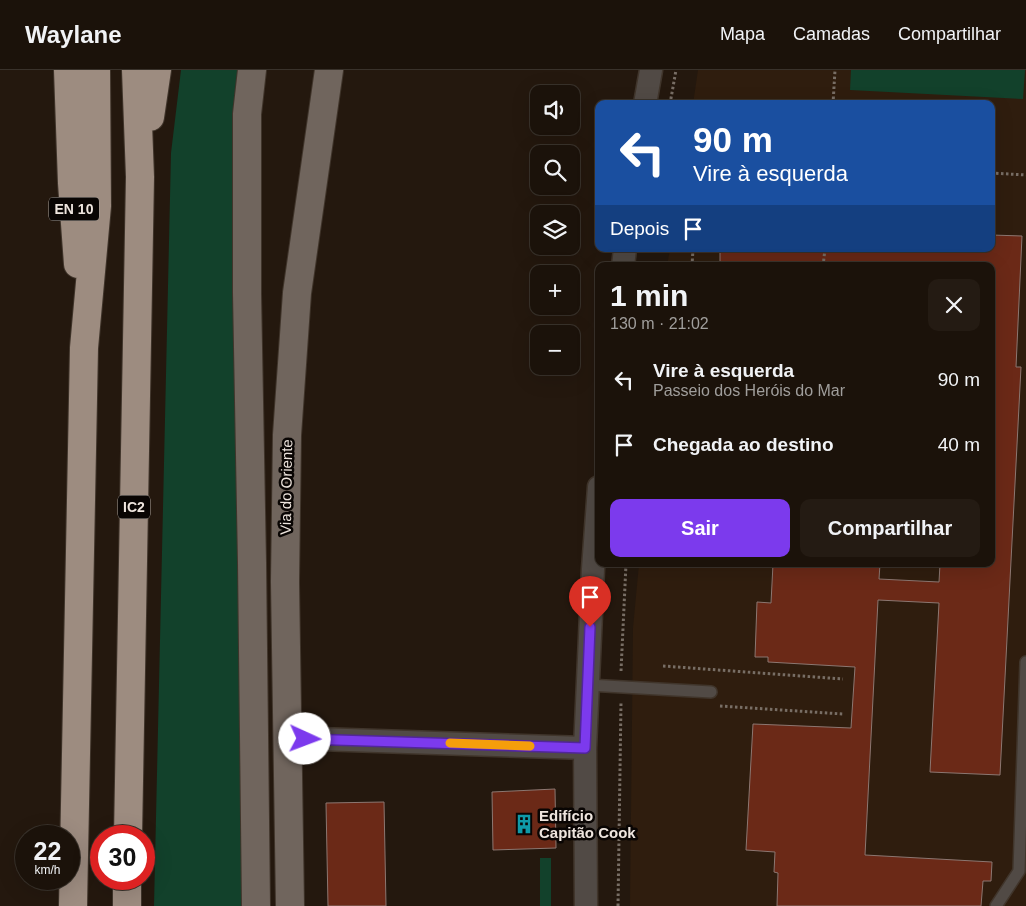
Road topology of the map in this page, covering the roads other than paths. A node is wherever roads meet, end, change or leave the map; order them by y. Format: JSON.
{"nodes":[{"id":1,"x":68,"y":70,"type":"edge"},
{"id":2,"x":96,"y":70,"type":"edge"},
{"id":3,"x":136,"y":70,"type":"edge"},
{"id":4,"x":157,"y":70,"type":"edge"},
{"id":5,"x":252,"y":70,"type":"edge"},
{"id":6,"x":329,"y":70,"type":"edge"},
{"id":7,"x":652,"y":70,"type":"edge"},
{"id":8,"x":647,"y":100,"type":"edge"},
{"id":9,"x":140,"y":177,"type":"junction"},
{"id":10,"x":84,"y":348,"type":"junction"},
{"id":11,"x":595,"y":542,"type":"edge"},
{"id":12,"x":1026,"y":662,"type":"edge"},
{"id":13,"x":254,"y":677,"type":"junction"},
{"id":14,"x":588,"y":685,"type":"junction"},
{"id":15,"x":712,"y":692,"type":"dead end"},
{"id":16,"x":289,"y":738,"type":"junction"},
{"id":17,"x":585,"y":748,"type":"junction"},
{"id":18,"x":255,"y":810,"type":"junction"},
{"id":19,"x":128,"y":825,"type":"edge"},
{"id":20,"x":127,"y":890,"type":"edge"},
{"id":21,"x":73,"y":906,"type":"edge"},
{"id":22,"x":127,"y":906,"type":"edge"},
{"id":23,"x":256,"y":906,"type":"edge"},
{"id":24,"x":290,"y":906,"type":"edge"},
{"id":25,"x":586,"y":906,"type":"edge"},
{"id":26,"x":996,"y":906,"type":"edge"}],
"edges":[{"from":1,"to":10,"type":"highway","number":"EN 10"},
{"from":2,"to":10,"type":"highway"},
{"from":3,"to":9,"type":"highway","number":"IC2"},
{"from":4,"to":9,"type":"highway"},
{"from":5,"to":13,"type":"street"},
{"from":6,"to":16,"type":"street","name":"Via do Oriente"},
{"from":7,"to":8,"type":"street"},
{"from":9,"to":19,"type":"highway","number":"IC2"},
{"from":10,"to":21,"type":"highway"},
{"from":11,"to":14,"type":"street"},
{"from":12,"to":26,"type":"lane"},
{"from":13,"to":16,"type":"street"},
{"from":13,"to":18,"type":"street"},
{"from":14,"to":15,"type":"lane"},
{"from":14,"to":17,"type":"street"},
{"from":16,"to":17,"type":"street"},
{"from":16,"to":18,"type":"street"},
{"from":16,"to":24,"type":"street","name":"Via do Oriente"},
{"from":17,"to":25,"type":"street"},
{"from":18,"to":23,"type":"street"},
{"from":20,"to":22,"type":"highway"}]}
